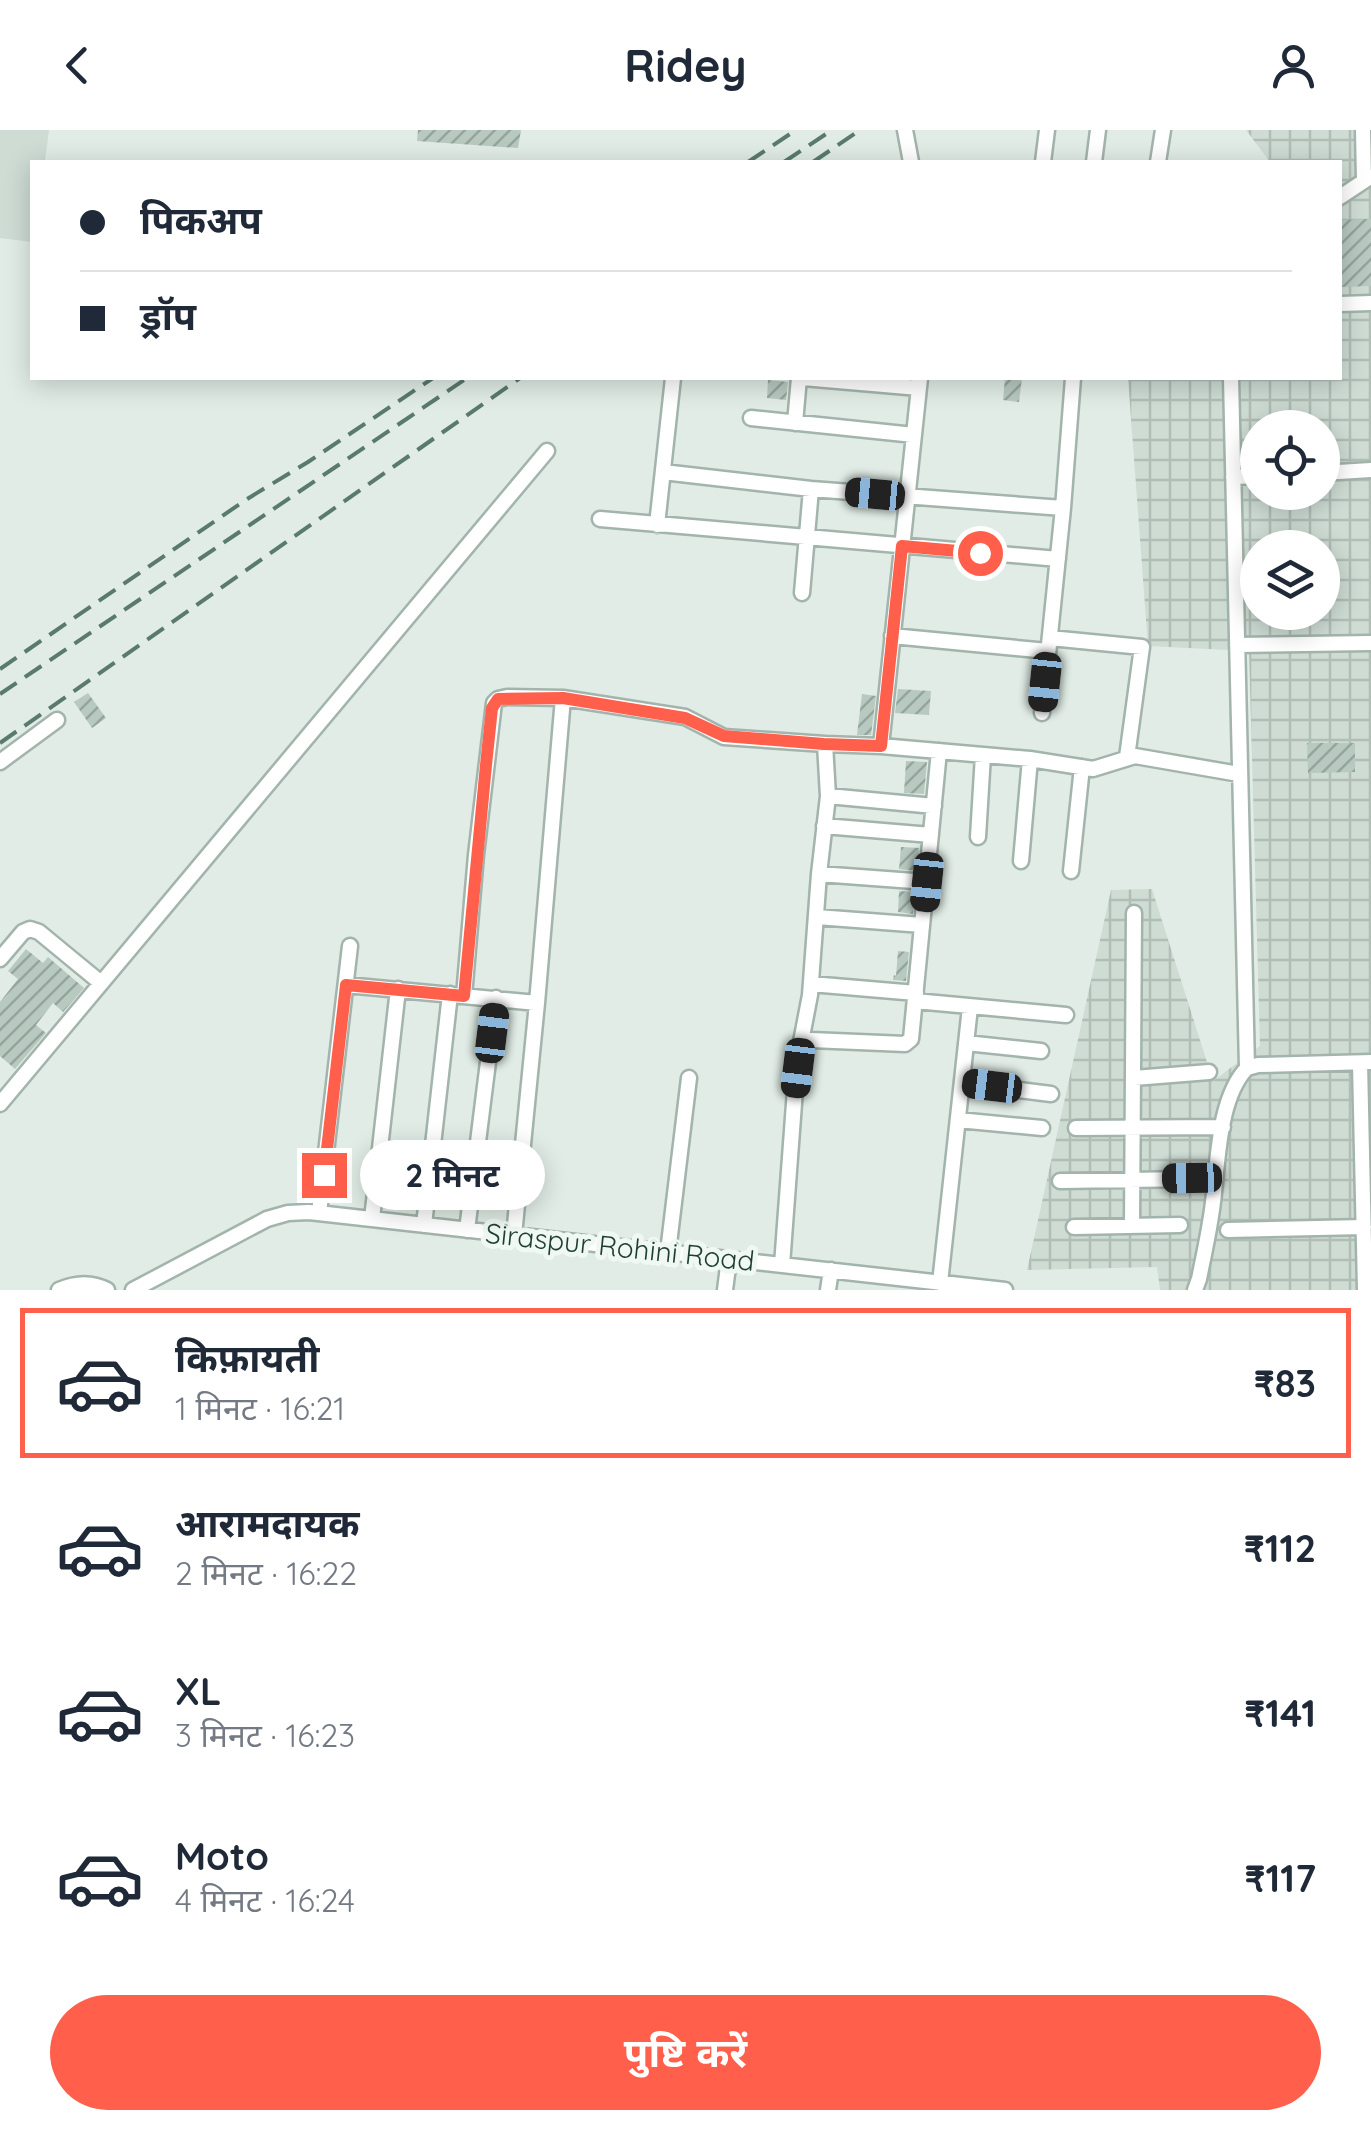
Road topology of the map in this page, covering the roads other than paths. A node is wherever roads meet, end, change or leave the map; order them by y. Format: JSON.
{"nodes":[{"id":1,"x":905,"y":130,"type":"edge"},
{"id":2,"x":1047,"y":130,"type":"edge"},
{"id":3,"x":1098,"y":130,"type":"edge"},
{"id":4,"x":1163,"y":130,"type":"edge"},
{"id":5,"x":1363,"y":130,"type":"edge"},
{"id":6,"x":911,"y":160,"type":"edge"},
{"id":7,"x":1043,"y":160,"type":"edge"},
{"id":8,"x":1094,"y":160,"type":"edge"},
{"id":9,"x":1158,"y":160,"type":"edge"},
{"id":10,"x":1368,"y":179,"type":"edge"},
{"id":11,"x":1342,"y":196,"type":"edge"},
{"id":12,"x":1371,"y":303,"type":"edge"},
{"id":13,"x":1342,"y":304,"type":"edge"},
{"id":14,"x":673,"y":380,"type":"edge"},
{"id":15,"x":801,"y":380,"type":"edge"},
{"id":16,"x":849,"y":380,"type":"edge"},
{"id":17,"x":1073,"y":380,"type":"edge"},
{"id":18,"x":1230,"y":380,"type":"edge"},
{"id":19,"x":920,"y":383,"type":"edge"},
{"id":20,"x":750,"y":418,"type":"dead end"},
{"id":21,"x":796,"y":423,"type":"junction"},
{"id":22,"x":914,"y":435,"type":"junction"},
{"id":23,"x":547,"y":450,"type":"dead end"},
{"id":24,"x":1371,"y":470,"type":"edge"},
{"id":25,"x":662,"y":472,"type":"junction"},
{"id":26,"x":1340,"y":472,"type":"edge"},
{"id":27,"x":1233,"y":477,"type":"junction"},
{"id":28,"x":1240,"y":477,"type":"edge"},
{"id":29,"x":811,"y":488,"type":"junction"},
{"id":30,"x":907,"y":497,"type":"junction"},
{"id":31,"x":1063,"y":508,"type":"junction"},
{"id":32,"x":600,"y":520,"type":"dead end"},
{"id":33,"x":656,"y":524,"type":"junction"},
{"id":34,"x":806,"y":539,"type":"junction"},
{"id":35,"x":902,"y":546,"type":"junction"},
{"id":36,"x":1058,"y":559,"type":"junction"},
{"id":37,"x":802,"y":593,"type":"dead end"},
{"id":38,"x":892,"y":636,"type":"junction"},
{"id":39,"x":1371,"y":643,"type":"edge"},
{"id":40,"x":1049,"y":644,"type":"junction"},
{"id":41,"x":1237,"y":645,"type":"junction"},
{"id":42,"x":563,"y":698,"type":"junction"},
{"id":43,"x":1042,"y":712,"type":"dead end"},
{"id":44,"x":57,"y":720,"type":"dead end"},
{"id":45,"x":824,"y":744,"type":"junction"},
{"id":46,"x":881,"y":746,"type":"junction"},
{"id":47,"x":939,"y":752,"type":"junction"},
{"id":48,"x":984,"y":755,"type":"junction"},
{"id":49,"x":1127,"y":757,"type":"junction"},
{"id":50,"x":1030,"y":759,"type":"junction"},
{"id":51,"x":0,"y":762,"type":"edge"},
{"id":52,"x":1082,"y":767,"type":"junction"},
{"id":53,"x":1239,"y":774,"type":"junction"},
{"id":54,"x":828,"y":796,"type":"junction"},
{"id":55,"x":934,"y":806,"type":"junction"},
{"id":56,"x":824,"y":826,"type":"junction"},
{"id":57,"x":931,"y":835,"type":"junction"},
{"id":58,"x":978,"y":837,"type":"dead end"},
{"id":59,"x":1021,"y":861,"type":"dead end"},
{"id":60,"x":1070,"y":871,"type":"dead end"},
{"id":61,"x":819,"y":874,"type":"junction"},
{"id":62,"x":927,"y":882,"type":"junction"},
{"id":63,"x":1134,"y":913,"type":"dead end"},
{"id":64,"x":817,"y":917,"type":"junction"},
{"id":65,"x":922,"y":925,"type":"junction"},
{"id":66,"x":350,"y":946,"type":"dead end"},
{"id":67,"x":0,"y":959,"type":"edge"},
{"id":68,"x":100,"y":983,"type":"junction"},
{"id":69,"x":812,"y":984,"type":"junction"},
{"id":70,"x":346,"y":985,"type":"junction"},
{"id":71,"x":398,"y":990,"type":"junction"},
{"id":72,"x":458,"y":995,"type":"junction"},
{"id":73,"x":915,"y":997,"type":"junction"},
{"id":74,"x":496,"y":998,"type":"junction"},
{"id":75,"x":537,"y":1002,"type":"junction"},
{"id":76,"x":970,"y":1007,"type":"junction"},
{"id":77,"x":1066,"y":1015,"type":"dead end"},
{"id":78,"x":966,"y":1043,"type":"junction"},
{"id":79,"x":800,"y":1047,"type":"junction"},
{"id":80,"x":1040,"y":1051,"type":"dead end"},
{"id":81,"x":1366,"y":1062,"type":"edge"},
{"id":82,"x":1247,"y":1068,"type":"junction"},
{"id":83,"x":1209,"y":1072,"type":"dead end"},
{"id":84,"x":689,"y":1078,"type":"dead end"},
{"id":85,"x":1134,"y":1078,"type":"junction"},
{"id":86,"x":962,"y":1083,"type":"junction"},
{"id":87,"x":1051,"y":1094,"type":"dead end"},
{"id":88,"x":0,"y":1104,"type":"edge"},
{"id":89,"x":958,"y":1120,"type":"junction"},
{"id":90,"x":1223,"y":1127,"type":"junction"},
{"id":91,"x":1042,"y":1128,"type":"dead end"},
{"id":92,"x":1076,"y":1128,"type":"dead end"},
{"id":93,"x":1133,"y":1128,"type":"junction"},
{"id":94,"x":1192,"y":1178,"type":"dead end"},
{"id":95,"x":1133,"y":1179,"type":"junction"},
{"id":96,"x":1060,"y":1181,"type":"dead end"},
{"id":97,"x":319,"y":1213,"type":"junction"},
{"id":98,"x":372,"y":1219,"type":"junction"},
{"id":99,"x":424,"y":1225,"type":"junction"},
{"id":100,"x":1180,"y":1225,"type":"dead end"},
{"id":101,"x":1074,"y":1226,"type":"dead end"},
{"id":102,"x":1132,"y":1226,"type":"junction"},
{"id":103,"x":1364,"y":1226,"type":"junction"},
{"id":104,"x":467,"y":1230,"type":"junction"},
{"id":105,"x":1228,"y":1230,"type":"dead end"},
{"id":106,"x":514,"y":1235,"type":"junction"},
{"id":107,"x":668,"y":1252,"type":"junction"},
{"id":108,"x":728,"y":1258,"type":"junction"},
{"id":109,"x":782,"y":1265,"type":"junction"},
{"id":110,"x":831,"y":1270,"type":"junction"},
{"id":111,"x":948,"y":1286,"type":"edge"},
{"id":112,"x":59,"y":1290,"type":"edge"},
{"id":113,"x":107,"y":1290,"type":"edge"},
{"id":114,"x":133,"y":1290,"type":"edge"},
{"id":115,"x":725,"y":1290,"type":"edge"},
{"id":116,"x":828,"y":1290,"type":"edge"},
{"id":117,"x":1005,"y":1290,"type":"edge"},
{"id":118,"x":1195,"y":1290,"type":"edge"},
{"id":119,"x":1365,"y":1290,"type":"edge"}],
"edges":[{"from":1,"to":6,"type":"street"},
{"from":2,"to":7,"type":"street"},
{"from":3,"to":8,"type":"street"},
{"from":4,"to":9,"type":"street"},
{"from":5,"to":10,"type":"street"},
{"from":10,"to":11,"type":"street"},
{"from":12,"to":13,"type":"street"},
{"from":14,"to":25,"type":"street"},
{"from":15,"to":21,"type":"street"},
{"from":16,"to":19,"type":"street"},
{"from":17,"to":31,"type":"street"},
{"from":18,"to":27,"type":"street"},
{"from":19,"to":22,"type":"street"},
{"from":20,"to":21,"type":"street"},
{"from":21,"to":22,"type":"street"},
{"from":22,"to":30,"type":"street"},
{"from":23,"to":68,"type":"street"},
{"from":24,"to":26,"type":"street"},
{"from":25,"to":29,"type":"street"},
{"from":25,"to":33,"type":"street"},
{"from":27,"to":28,"type":"street"},
{"from":27,"to":41,"type":"street"},
{"from":29,"to":30,"type":"street"},
{"from":29,"to":34,"type":"street"},
{"from":30,"to":31,"type":"street"},
{"from":30,"to":35,"type":"street"},
{"from":31,"to":36,"type":"street"},
{"from":32,"to":33,"type":"street"},
{"from":33,"to":34,"type":"street"},
{"from":34,"to":35,"type":"street"},
{"from":34,"to":37,"type":"street"},
{"from":35,"to":36,"type":"street"},
{"from":35,"to":38,"type":"street"},
{"from":36,"to":40,"type":"street"},
{"from":38,"to":40,"type":"street"},
{"from":38,"to":46,"type":"street"},
{"from":39,"to":41,"type":"street"},
{"from":40,"to":43,"type":"street"},
{"from":40,"to":49,"type":"street"},
{"from":41,"to":53,"type":"street"},
{"from":42,"to":45,"type":"street"},
{"from":42,"to":72,"type":"street"},
{"from":42,"to":75,"type":"street"},
{"from":44,"to":51,"type":"street"},
{"from":45,"to":46,"type":"street"},
{"from":45,"to":54,"type":"street"},
{"from":46,"to":47,"type":"street"},
{"from":47,"to":48,"type":"street"},
{"from":47,"to":55,"type":"street"},
{"from":48,"to":50,"type":"street"},
{"from":48,"to":58,"type":"street"},
{"from":49,"to":52,"type":"street"},
{"from":49,"to":53,"type":"street"},
{"from":50,"to":52,"type":"street"},
{"from":50,"to":59,"type":"street"},
{"from":52,"to":60,"type":"street"},
{"from":53,"to":82,"type":"street"},
{"from":54,"to":55,"type":"street"},
{"from":54,"to":56,"type":"street"},
{"from":55,"to":57,"type":"street"},
{"from":56,"to":57,"type":"street"},
{"from":56,"to":61,"type":"street"},
{"from":57,"to":62,"type":"street"},
{"from":61,"to":62,"type":"street"},
{"from":61,"to":64,"type":"street"},
{"from":62,"to":65,"type":"street"},
{"from":63,"to":85,"type":"street"},
{"from":64,"to":65,"type":"street"},
{"from":64,"to":69,"type":"street"},
{"from":65,"to":73,"type":"street"},
{"from":66,"to":70,"type":"street"},
{"from":67,"to":68,"type":"street"},
{"from":68,"to":88,"type":"street"},
{"from":69,"to":73,"type":"street"},
{"from":69,"to":79,"type":"street"},
{"from":70,"to":71,"type":"street"},
{"from":70,"to":97,"type":"street"},
{"from":71,"to":72,"type":"street"},
{"from":71,"to":98,"type":"street"},
{"from":72,"to":74,"type":"street"},
{"from":72,"to":99,"type":"street"},
{"from":73,"to":76,"type":"street"},
{"from":73,"to":79,"type":"street"},
{"from":74,"to":75,"type":"street"},
{"from":74,"to":104,"type":"street"},
{"from":75,"to":106,"type":"street"},
{"from":76,"to":77,"type":"street"},
{"from":76,"to":78,"type":"street"},
{"from":78,"to":80,"type":"street"},
{"from":78,"to":86,"type":"street"},
{"from":79,"to":109,"type":"street"},
{"from":81,"to":82,"type":"street"},
{"from":81,"to":103,"type":"street"},
{"from":82,"to":90,"type":"street"},
{"from":83,"to":85,"type":"street"},
{"from":84,"to":107,"type":"street"},
{"from":85,"to":93,"type":"street"},
{"from":86,"to":87,"type":"street"},
{"from":86,"to":89,"type":"street"},
{"from":89,"to":91,"type":"street"},
{"from":89,"to":111,"type":"street"},
{"from":90,"to":93,"type":"street"},
{"from":90,"to":118,"type":"street"},
{"from":92,"to":93,"type":"street"},
{"from":93,"to":95,"type":"street"},
{"from":94,"to":95,"type":"street"},
{"from":95,"to":96,"type":"street"},
{"from":95,"to":102,"type":"street"},
{"from":97,"to":98,"type":"street","name":"Siraspur Rohini Road"},
{"from":97,"to":114,"type":"street","name":"Siraspur Rohini Road"},
{"from":98,"to":99,"type":"street","name":"Siraspur Rohini Road"},
{"from":99,"to":104,"type":"street","name":"Siraspur Rohini Road"},
{"from":100,"to":102,"type":"street"},
{"from":101,"to":102,"type":"street"},
{"from":103,"to":105,"type":"street"},
{"from":103,"to":119,"type":"street"},
{"from":104,"to":106,"type":"street","name":"Siraspur Rohini Road"},
{"from":106,"to":107,"type":"street","name":"Siraspur Rohini Road"},
{"from":107,"to":108,"type":"street","name":"Siraspur Rohini Road"},
{"from":108,"to":109,"type":"street","name":"Siraspur Rohini Road"},
{"from":108,"to":115,"type":"street"},
{"from":109,"to":110,"type":"street","name":"Siraspur Rohini Road"},
{"from":110,"to":111,"type":"street","name":"Siraspur Rohini Road"},
{"from":110,"to":116,"type":"street"},
{"from":111,"to":117,"type":"street","name":"Siraspur Rohini Road"},
{"from":112,"to":113,"type":"street"}]}
